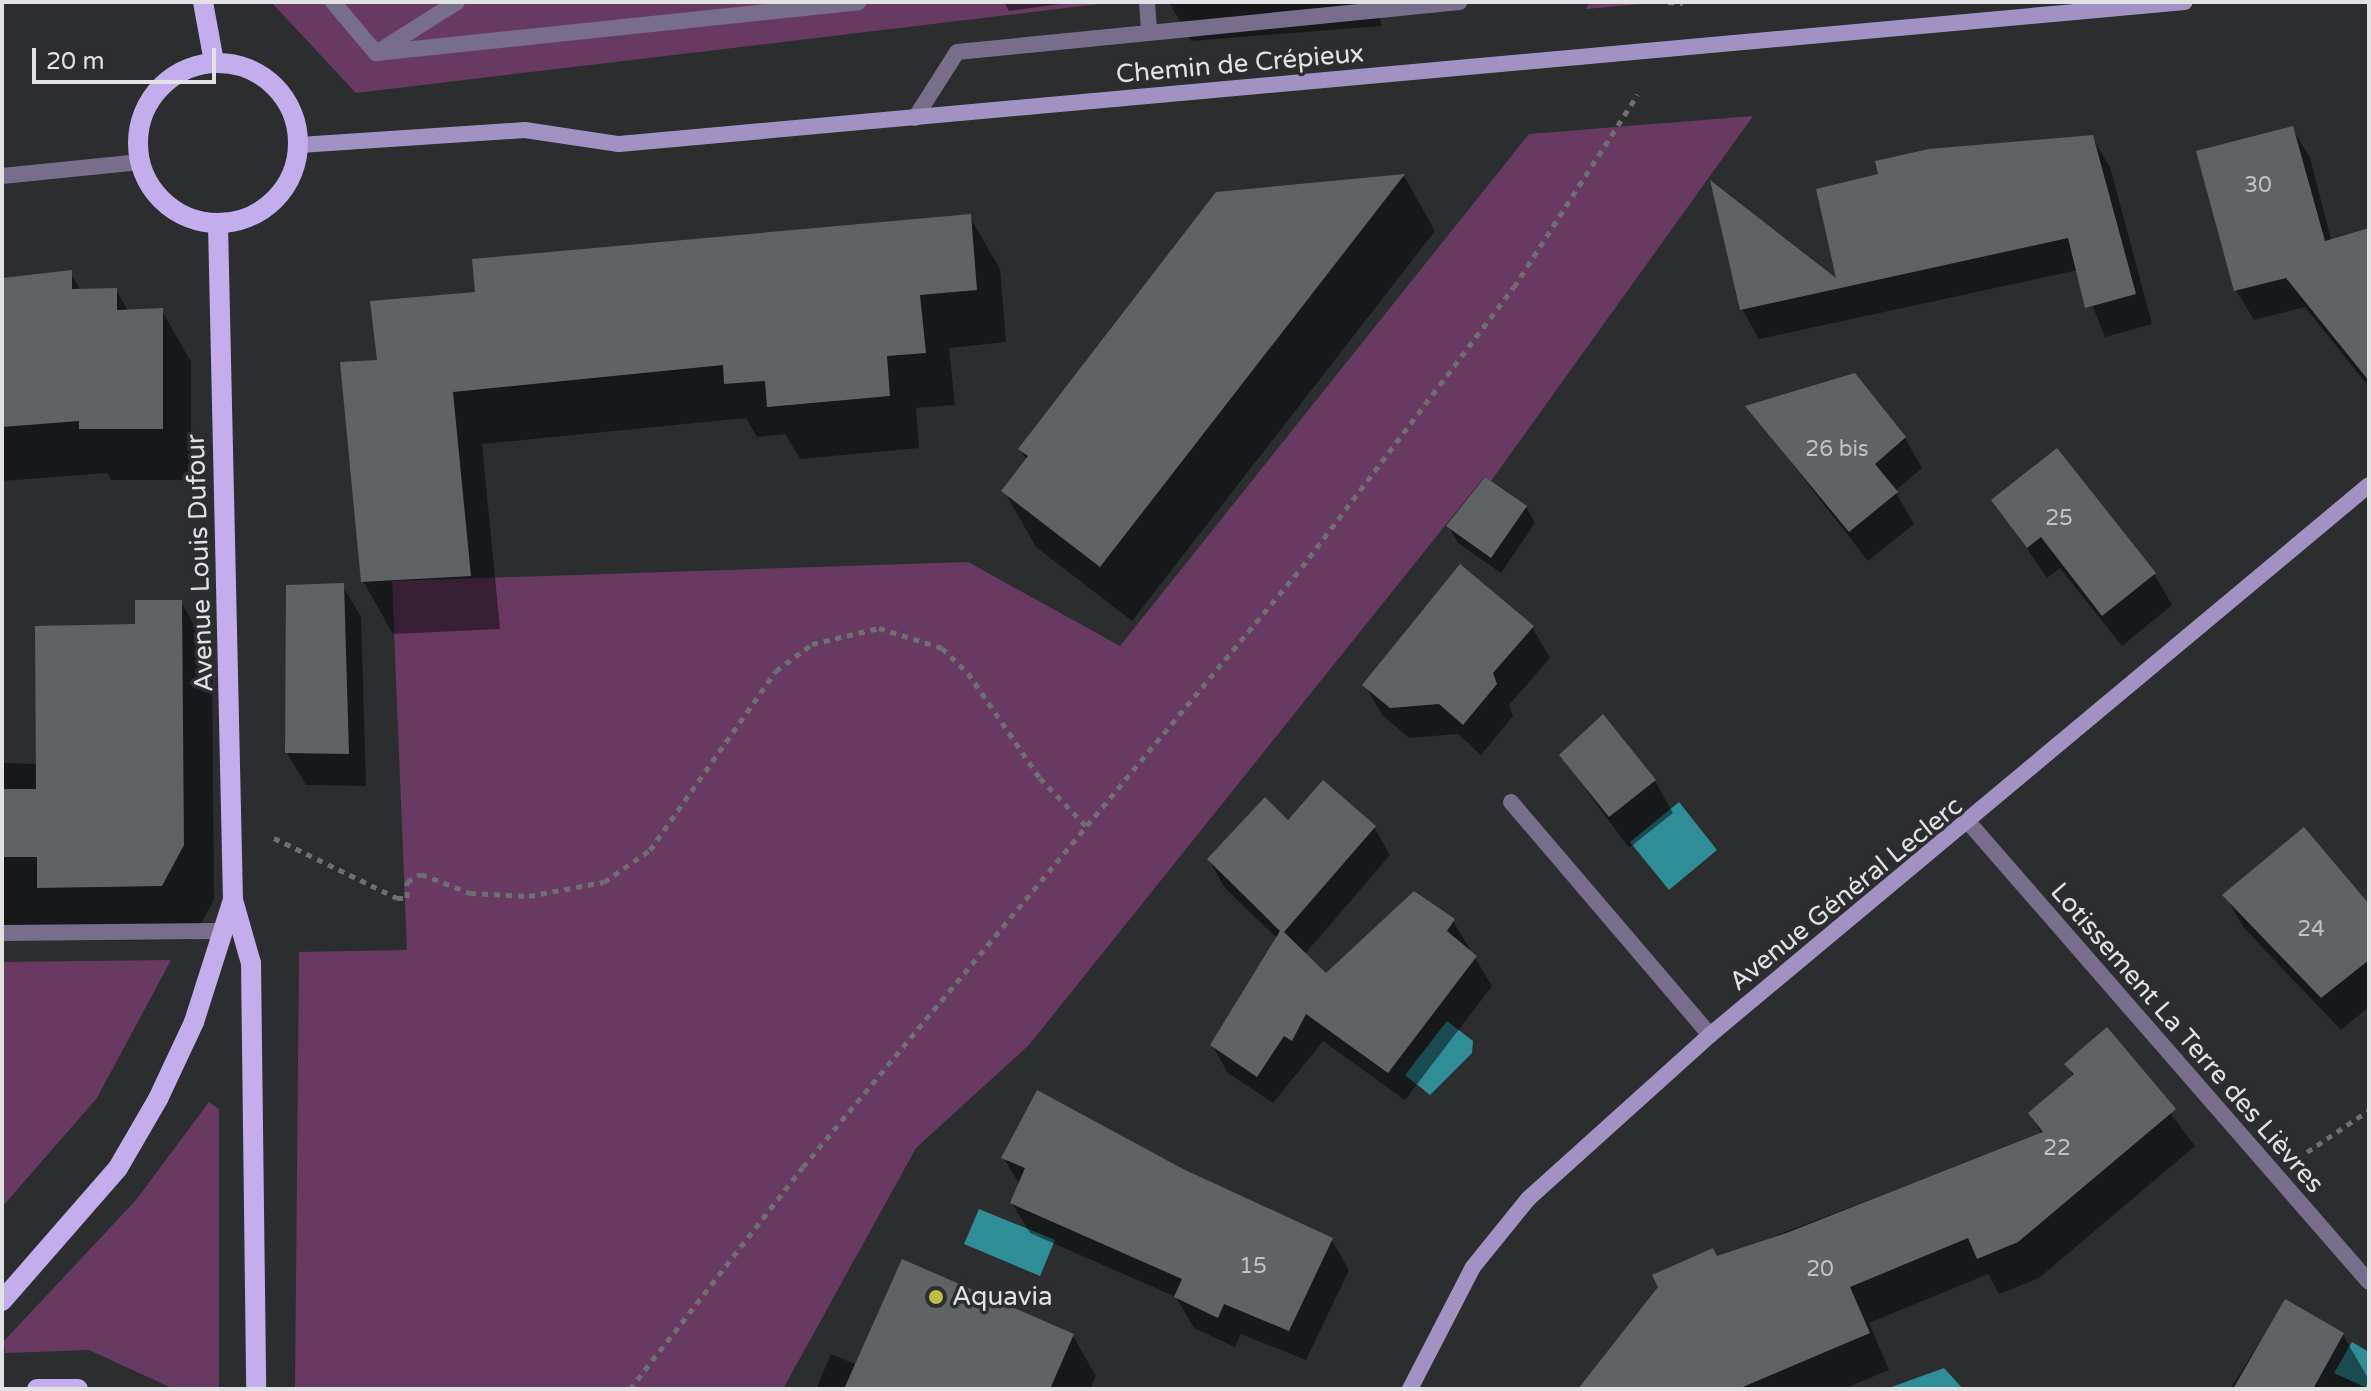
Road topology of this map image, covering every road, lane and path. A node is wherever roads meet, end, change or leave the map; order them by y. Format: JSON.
{"nodes":[{"id":1,"x":203,"y":2,"type":"edge"},
{"id":2,"x":333,"y":2,"type":"edge"},
{"id":3,"x":457,"y":2,"type":"edge"},
{"id":4,"x":858,"y":2,"type":"edge"},
{"id":5,"x":1147,"y":2,"type":"edge"},
{"id":6,"x":1460,"y":2,"type":"edge"},
{"id":7,"x":2185,"y":2,"type":"edge"},
{"id":8,"x":710,"y":10,"type":"edge"},
{"id":9,"x":1149,"y":30,"type":"junction"},
{"id":10,"x":1669,"y":48,"type":"junction"},
{"id":11,"x":376,"y":53,"type":"junction"},
{"id":12,"x":214,"y":62,"type":"junction"},
{"id":13,"x":915,"y":118,"type":"junction"},
{"id":14,"x":300,"y":145,"type":"junction"},
{"id":15,"x":140,"y":162,"type":"junction"},
{"id":16,"x":2,"y":176,"type":"edge"},
{"id":17,"x":218,"y":224,"type":"junction"},
{"id":18,"x":2369,"y":485,"type":"edge"},
{"id":19,"x":1511,"y":802,"type":"dead end"},
{"id":20,"x":1970,"y":824,"type":"junction"},
{"id":21,"x":1090,"y":830,"type":"junction"},
{"id":22,"x":234,"y":838,"type":"junction"},
{"id":23,"x":233,"y":900,"type":"junction"},
{"id":24,"x":219,"y":931,"type":"junction"},
{"id":25,"x":2,"y":933,"type":"edge"},
{"id":26,"x":1710,"y":1035,"type":"junction"},
{"id":27,"x":2369,"y":1110,"type":"edge"},
{"id":28,"x":2273,"y":1174,"type":"junction"},
{"id":29,"x":2369,"y":1282,"type":"edge"},
{"id":30,"x":2,"y":1301,"type":"edge"},
{"id":31,"x":37,"y":1389,"type":"edge"},
{"id":32,"x":78,"y":1389,"type":"edge"},
{"id":33,"x":256,"y":1389,"type":"edge"},
{"id":34,"x":630,"y":1389,"type":"edge"},
{"id":35,"x":1410,"y":1389,"type":"edge"}],
"edges":[{"from":1,"to":12,"type":"main road"},
{"from":2,"to":11,"type":"street"},
{"from":3,"to":11,"type":"street"},
{"from":4,"to":8,"type":"street"},
{"from":5,"to":9,"type":"street"},
{"from":6,"to":9,"type":"street"},
{"from":7,"to":10,"type":"street","name":"Chemin de Crépieux"},
{"from":8,"to":11,"type":"street"},
{"from":9,"to":13,"type":"street"},
{"from":10,"to":13,"type":"street","name":"Chemin de Crépieux"},
{"from":10,"to":21,"type":"path"},
{"from":12,"to":14,"type":"main road"},
{"from":12,"to":15,"type":"main road"},
{"from":13,"to":14,"type":"street","name":"Chemin de Crépieux"},
{"from":14,"to":17,"type":"main road"},
{"from":15,"to":16,"type":"street"},
{"from":15,"to":17,"type":"main road"},
{"from":17,"to":22,"type":"main road","name":"Avenue Louis Dufour"},
{"from":18,"to":20,"type":"street","name":"Avenue Général Leclerc"},
{"from":19,"to":26,"type":"street"},
{"from":20,"to":26,"type":"street","name":"Avenue Général Leclerc"},
{"from":20,"to":28,"type":"street","name":"Lotissement La Terre des Lièvres"},
{"from":21,"to":22,"type":"path"},
{"from":21,"to":34,"type":"path"},
{"from":22,"to":23,"type":"main road","name":"Avenue Louis Dufour"},
{"from":23,"to":24,"type":"main road"},
{"from":23,"to":33,"type":"main road"},
{"from":24,"to":25,"type":"street"},
{"from":24,"to":30,"type":"main road"},
{"from":26,"to":35,"type":"street","name":"Avenue Général Leclerc"},
{"from":27,"to":28,"type":"path"},
{"from":28,"to":29,"type":"street","name":"Lotissement La Terre des Lièvres"},
{"from":31,"to":32,"type":"main road"}]}
